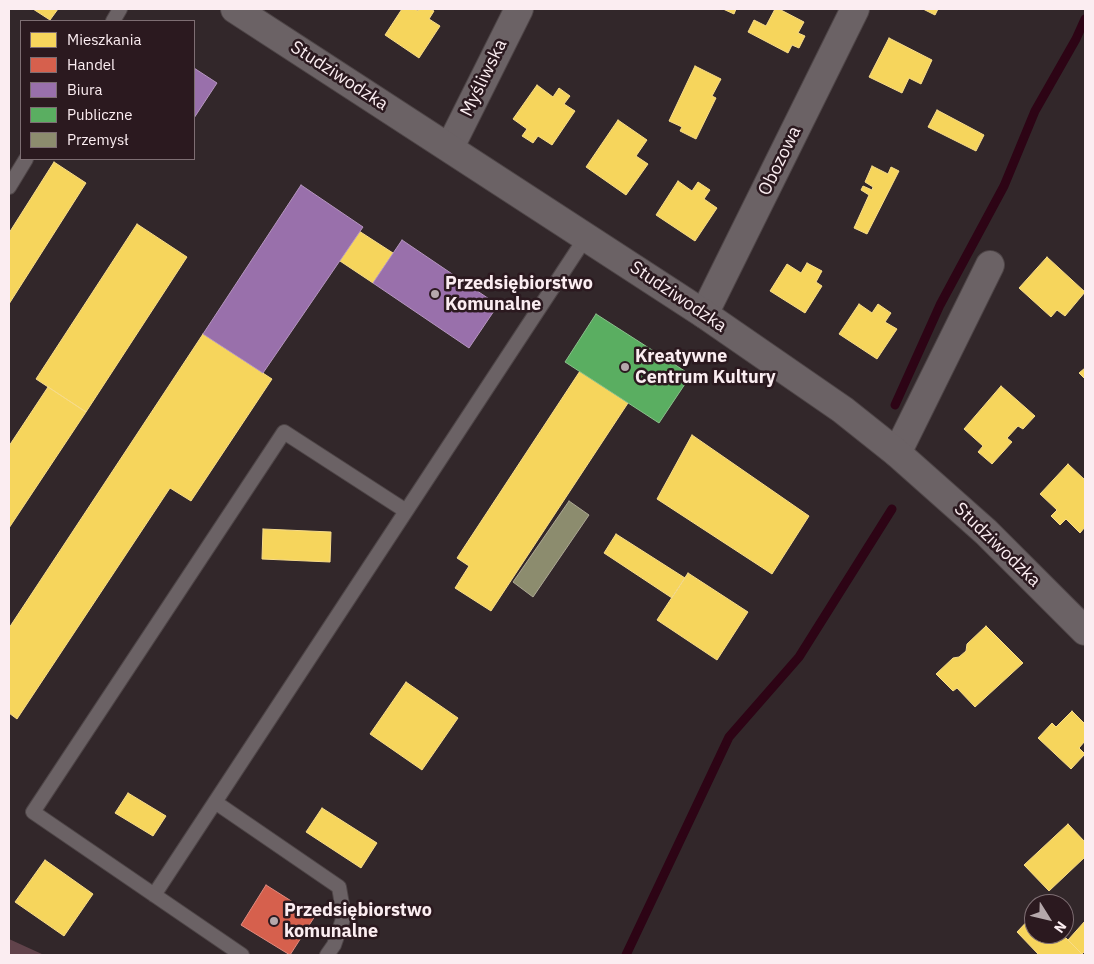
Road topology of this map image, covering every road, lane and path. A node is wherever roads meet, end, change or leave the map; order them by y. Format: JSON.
{"nodes":[{"id":1,"x":120,"y":9,"type":"edge"},
{"id":2,"x":236,"y":9,"type":"edge"},
{"id":3,"x":519,"y":9,"type":"edge"},
{"id":4,"x":855,"y":9,"type":"edge"},
{"id":5,"x":113,"y":20,"type":"edge"},
{"id":6,"x":450,"y":148,"type":"junction"},
{"id":7,"x":25,"y":160,"type":"edge"},
{"id":8,"x":9,"y":187,"type":"edge"},
{"id":9,"x":586,"y":237,"type":"junction"},
{"id":10,"x":990,"y":265,"type":"dead end"},
{"id":11,"x":704,"y":314,"type":"junction"},
{"id":12,"x":897,"y":453,"type":"junction"},
{"id":13,"x":406,"y":511,"type":"junction"},
{"id":14,"x":1081,"y":619,"type":"edge"},
{"id":15,"x":215,"y":802,"type":"junction"},
{"id":16,"x":154,"y":895,"type":"junction"},
{"id":17,"x":242,"y":955,"type":"edge"},
{"id":18,"x":327,"y":955,"type":"edge"}],
"edges":[{"from":1,"to":5,"type":"lane"},
{"from":2,"to":6,"type":"street","name":"Studziwodzka"},
{"from":3,"to":6,"type":"street","name":"Myśliwska"},
{"from":4,"to":11,"type":"street","name":"Obozowa"},
{"from":6,"to":9,"type":"street","name":"Studziwodzka"},
{"from":7,"to":8,"type":"lane"},
{"from":9,"to":11,"type":"street","name":"Studziwodzka"},
{"from":9,"to":13,"type":"lane"},
{"from":10,"to":12,"type":"street"},
{"from":11,"to":12,"type":"street","name":"Studziwodzka"},
{"from":12,"to":14,"type":"street","name":"Studziwodzka"},
{"from":13,"to":15,"type":"lane"},
{"from":13,"to":16,"type":"lane"},
{"from":15,"to":16,"type":"lane"},
{"from":15,"to":18,"type":"lane"},
{"from":16,"to":17,"type":"lane"}]}
